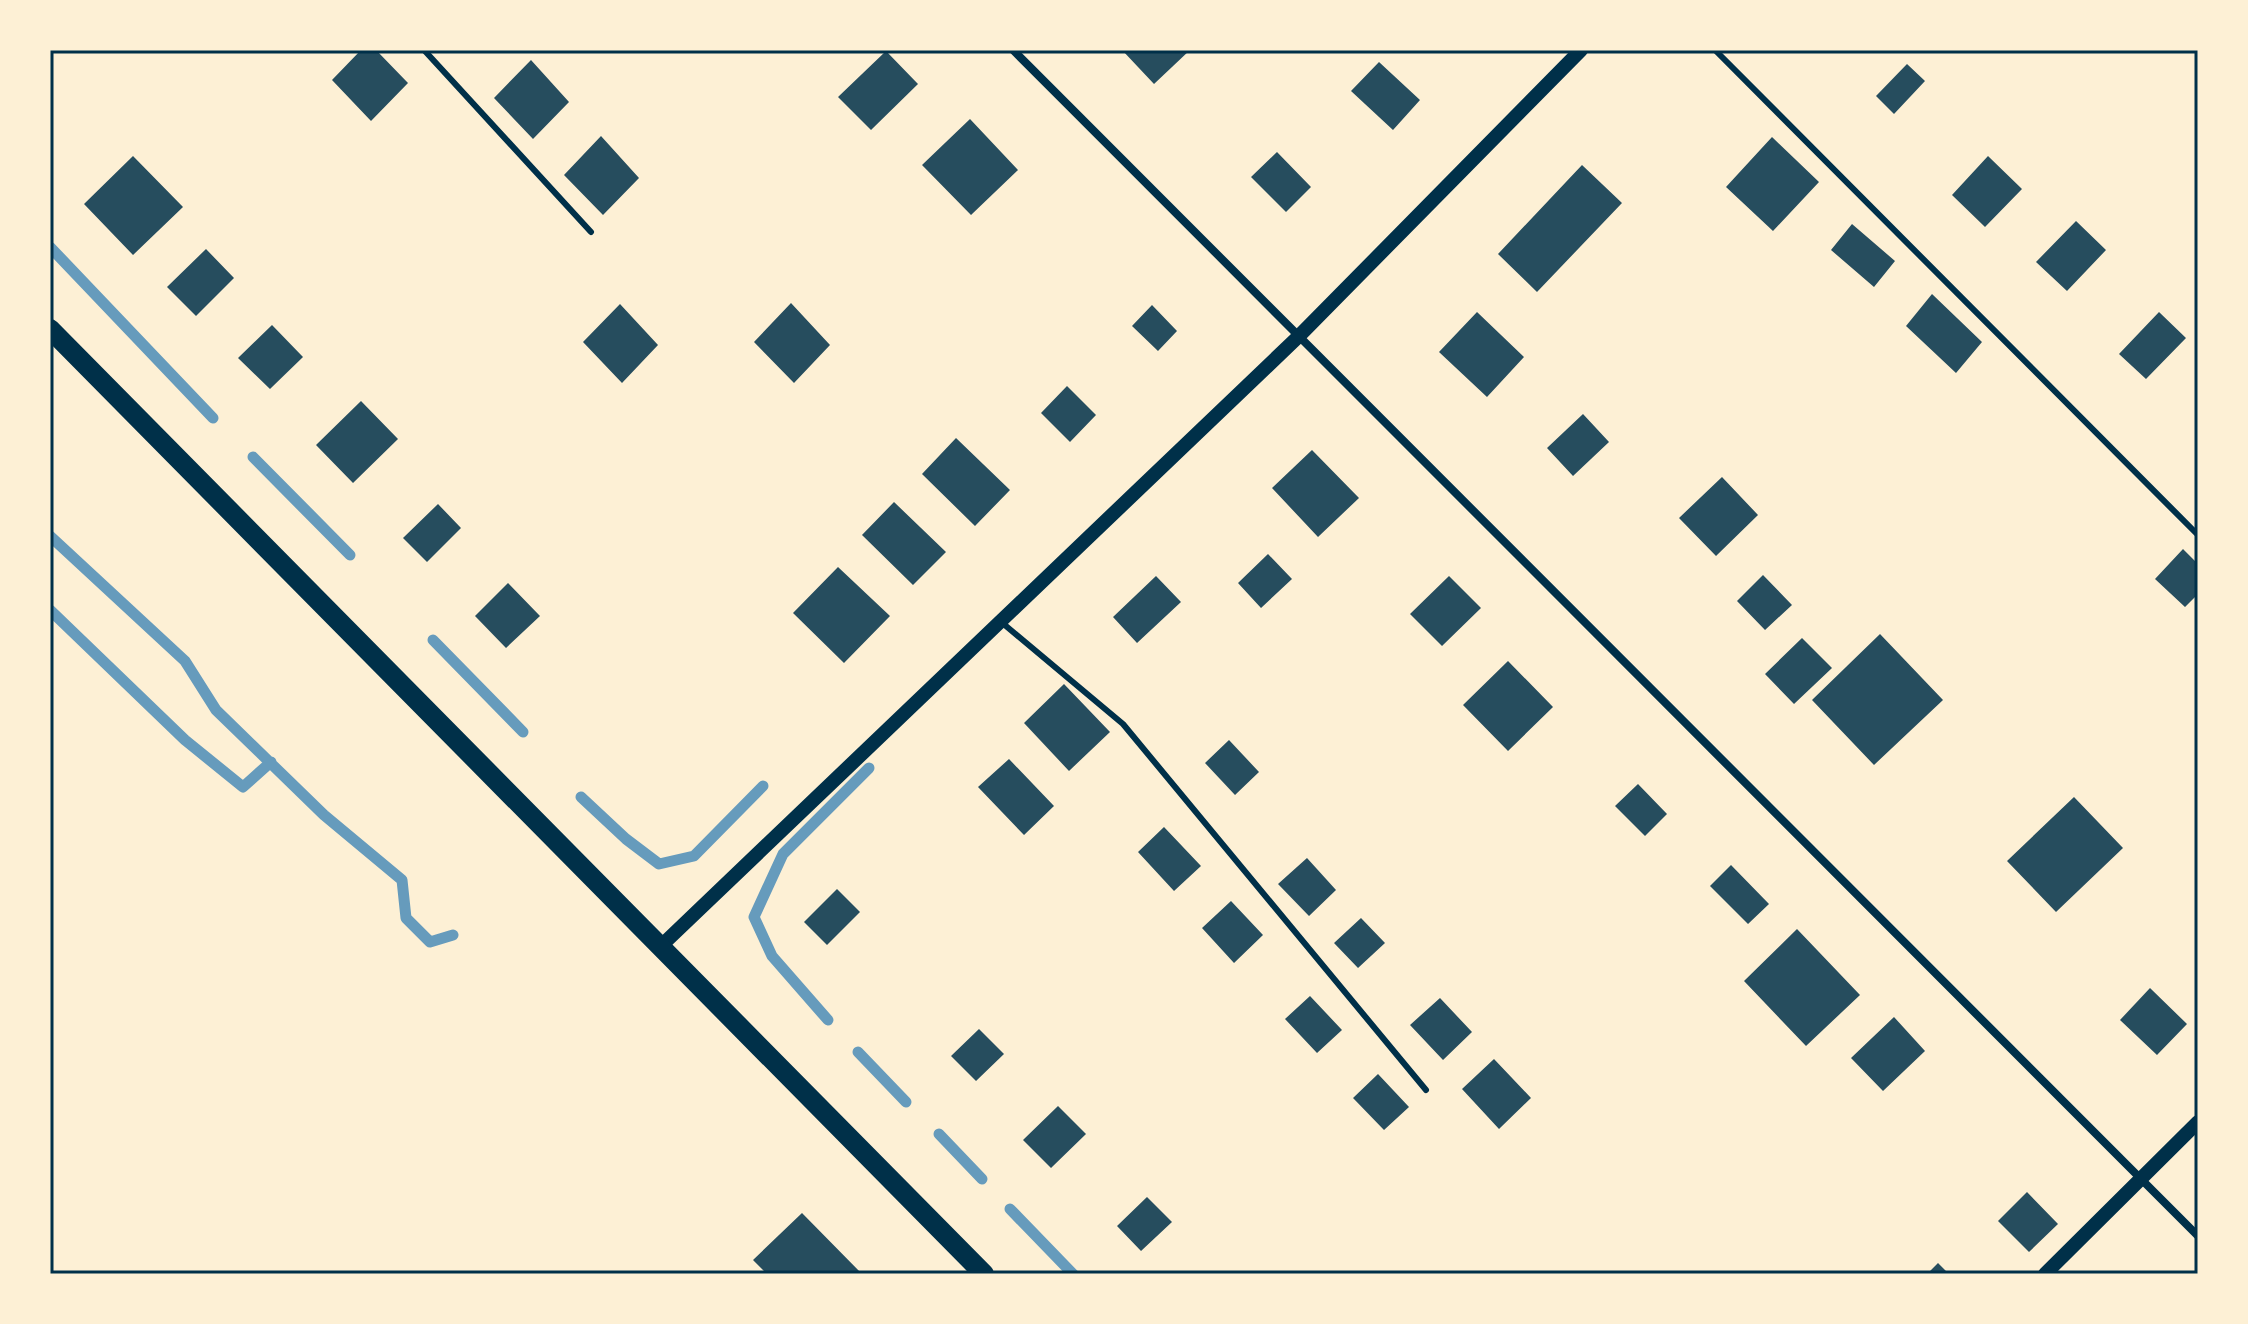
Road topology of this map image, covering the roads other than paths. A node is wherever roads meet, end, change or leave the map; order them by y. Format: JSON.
{"nodes":[{"id":1,"x":424,"y":50,"type":"edge"},
{"id":2,"x":1013,"y":50,"type":"edge"},
{"id":3,"x":1581,"y":50,"type":"edge"},
{"id":4,"x":1715,"y":50,"type":"edge"},
{"id":5,"x":591,"y":232,"type":"dead end"},
{"id":6,"x":50,"y":329,"type":"edge"},
{"id":7,"x":1299,"y":336,"type":"junction"},
{"id":8,"x":2198,"y":535,"type":"edge"},
{"id":9,"x":1000,"y":621,"type":"junction"},
{"id":10,"x":661,"y":946,"type":"junction"},
{"id":11,"x":1426,"y":1090,"type":"dead end"},
{"id":12,"x":2198,"y":1122,"type":"edge"},
{"id":13,"x":2141,"y":1179,"type":"junction"},
{"id":14,"x":2198,"y":1236,"type":"edge"},
{"id":15,"x":984,"y":1274,"type":"edge"},
{"id":16,"x":2045,"y":1274,"type":"edge"}],
"edges":[{"from":1,"to":5,"type":"lane"},
{"from":2,"to":7,"type":"street"},
{"from":3,"to":7,"type":"street"},
{"from":4,"to":8,"type":"lane"},
{"from":6,"to":10,"type":"main road"},
{"from":7,"to":9,"type":"street"},
{"from":7,"to":13,"type":"street"},
{"from":9,"to":10,"type":"street"},
{"from":9,"to":11,"type":"lane"},
{"from":10,"to":15,"type":"main road"},
{"from":12,"to":13,"type":"street"},
{"from":13,"to":14,"type":"street"},
{"from":13,"to":16,"type":"street"}]}
